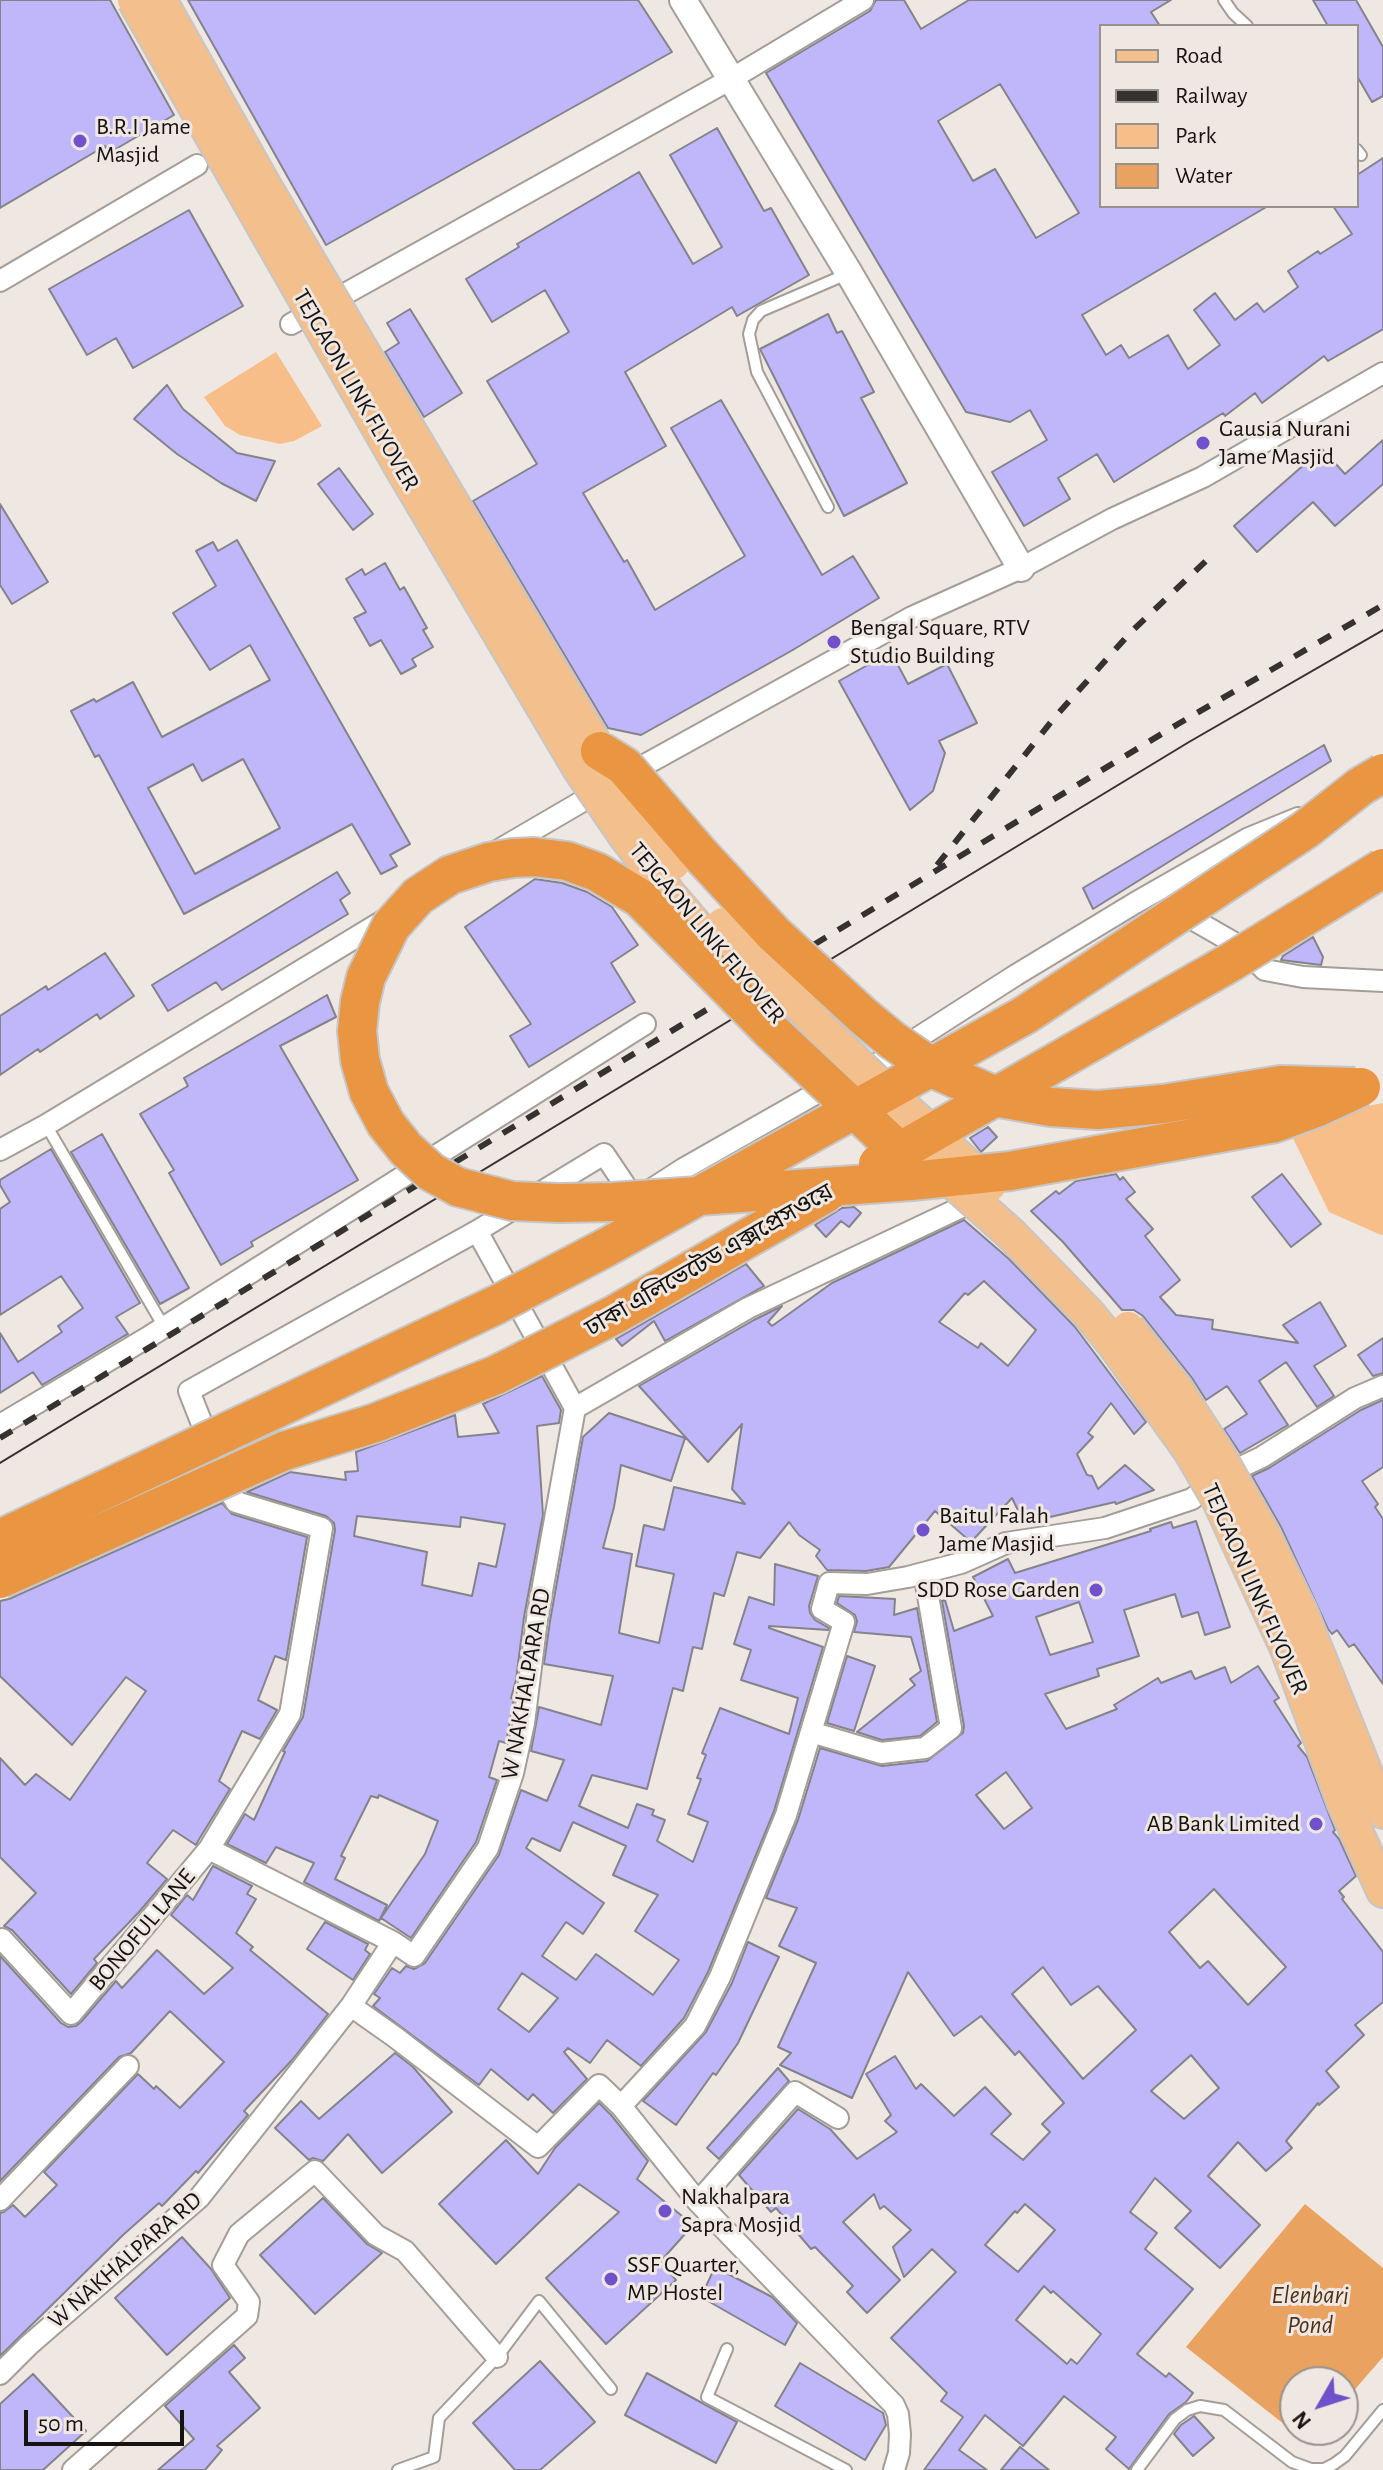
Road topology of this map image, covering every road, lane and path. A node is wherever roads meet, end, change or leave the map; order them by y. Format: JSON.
{"nodes":[{"id":1,"x":134,"y":0,"type":"edge"},
{"id":2,"x":160,"y":0,"type":"edge"},
{"id":3,"x":683,"y":0,"type":"edge"},
{"id":4,"x":863,"y":0,"type":"edge"},
{"id":5,"x":1224,"y":0,"type":"edge"},
{"id":6,"x":1245,"y":24,"type":"edge"},
{"id":7,"x":731,"y":79,"type":"junction"},
{"id":8,"x":197,"y":165,"type":"dead end"},
{"id":9,"x":849,"y":273,"type":"junction"},
{"id":10,"x":0,"y":281,"type":"edge"},
{"id":11,"x":291,"y":324,"type":"dead end"},
{"id":12,"x":1383,"y":373,"type":"edge"},
{"id":13,"x":828,"y":507,"type":"dead end"},
{"id":14,"x":1021,"y":568,"type":"junction"},
{"id":15,"x":600,"y":751,"type":"junction"},
{"id":16,"x":1383,"y":773,"type":"edge"},
{"id":17,"x":1383,"y":784,"type":"edge"},
{"id":18,"x":1383,"y":868,"type":"edge"},
{"id":19,"x":1135,"y":903,"type":"junction"},
{"id":20,"x":1383,"y":981,"type":"edge"},
{"id":21,"x":645,"y":1024,"type":"dead end"},
{"id":22,"x":855,"y":1078,"type":"junction"},
{"id":23,"x":46,"y":1125,"type":"junction"},
{"id":24,"x":0,"y":1150,"type":"edge"},
{"id":25,"x":898,"y":1150,"type":"dead end"},
{"id":26,"x":966,"y":1205,"type":"dead end"},
{"id":27,"x":477,"y":1231,"type":"junction"},
{"id":28,"x":164,"y":1327,"type":"junction"},
{"id":29,"x":1383,"y":1386,"type":"edge"},
{"id":30,"x":575,"y":1408,"type":"junction"},
{"id":31,"x":0,"y":1425,"type":"edge"},
{"id":32,"x":1218,"y":1478,"type":"junction"},
{"id":33,"x":0,"y":1539,"type":"edge"},
{"id":34,"x":924,"y":1573,"type":"junction"},
{"id":35,"x":0,"y":1579,"type":"edge"},
{"id":36,"x":811,"y":1732,"type":"junction"},
{"id":37,"x":1367,"y":1802,"type":"edge"},
{"id":38,"x":209,"y":1849,"type":"junction"},
{"id":39,"x":1383,"y":1891,"type":"edge"},
{"id":40,"x":0,"y":1942,"type":"edge"},
{"id":41,"x":393,"y":1942,"type":"junction"},
{"id":42,"x":351,"y":2006,"type":"junction"},
{"id":43,"x":128,"y":2066,"type":"dead end"},
{"id":44,"x":621,"y":2106,"type":"junction"},
{"id":45,"x":838,"y":2118,"type":"dead end"},
{"id":46,"x":0,"y":2200,"type":"edge"},
{"id":47,"x":698,"y":2202,"type":"junction"},
{"id":48,"x":727,"y":2349,"type":"dead end"},
{"id":49,"x":497,"y":2357,"type":"junction"},
{"id":50,"x":0,"y":2374,"type":"edge"},
{"id":51,"x":611,"y":2389,"type":"dead end"},
{"id":52,"x":1383,"y":2410,"type":"edge"},
{"id":53,"x":73,"y":2470,"type":"edge"},
{"id":54,"x":398,"y":2470,"type":"edge"},
{"id":55,"x":846,"y":2470,"type":"edge"},
{"id":56,"x":894,"y":2470,"type":"edge"},
{"id":57,"x":1137,"y":2470,"type":"edge"}],
"edges":[{"from":1,"to":37,"type":"main road","name":"TEJGAON LINK FLYOVER","bridge":true},
{"from":2,"to":15,"type":"main road","name":"TEJGAON LINK FLYOVER","bridge":true},
{"from":3,"to":7,"type":"street"},
{"from":4,"to":7,"type":"street"},
{"from":5,"to":6,"type":"lane"},
{"from":7,"to":9,"type":"street"},
{"from":7,"to":11,"type":"street"},
{"from":8,"to":10,"type":"street"},
{"from":9,"to":13,"type":"lane"},
{"from":9,"to":14,"type":"street"},
{"from":12,"to":14,"type":"street"},
{"from":14,"to":23,"type":"street"},
{"from":15,"to":25,"type":"highway","bridge":true},
{"from":15,"to":37,"type":"main road","name":"TEJGAON LINK FLYOVER","bridge":true},
{"from":16,"to":33,"type":"highway","bridge":true},
{"from":17,"to":19,"type":"street"},
{"from":18,"to":35,"type":"highway","name":"ঢাকা এলিভেটেড এক্সপ্রেসওয়ে","bridge":true},
{"from":19,"to":20,"type":"street"},
{"from":19,"to":22,"type":"street"},
{"from":21,"to":28,"type":"street"},
{"from":22,"to":27,"type":"street"},
{"from":22,"to":32,"type":"street"},
{"from":23,"to":24,"type":"street"},
{"from":23,"to":28,"type":"lane"},
{"from":26,"to":30,"type":"street"},
{"from":27,"to":30,"type":"street"},
{"from":27,"to":38,"type":"street"},
{"from":28,"to":31,"type":"street"},
{"from":29,"to":32,"type":"street"},
{"from":30,"to":41,"type":"street","name":"W NAKHALPARA RD"},
{"from":32,"to":34,"type":"street"},
{"from":34,"to":36,"type":"street"},
{"from":34,"to":36,"type":"street"},
{"from":36,"to":44,"type":"street"},
{"from":37,"to":39,"type":"main road"},
{"from":38,"to":40,"type":"street","name":"BONOFUL LANE"},
{"from":38,"to":41,"type":"street","name":"BONOFUL LANE"},
{"from":41,"to":42,"type":"street","name":"W NAKHALPARA RD"},
{"from":42,"to":44,"type":"street"},
{"from":42,"to":50,"type":"street","name":"W NAKHALPARA RD"},
{"from":43,"to":46,"type":"street"},
{"from":44,"to":47,"type":"street"},
{"from":45,"to":47,"type":"street"},
{"from":47,"to":56,"type":"street"},
{"from":48,"to":55,"type":"lane"},
{"from":49,"to":51,"type":"lane"},
{"from":49,"to":53,"type":"street"},
{"from":49,"to":54,"type":"lane"},
{"from":52,"to":57,"type":"lane"}]}
